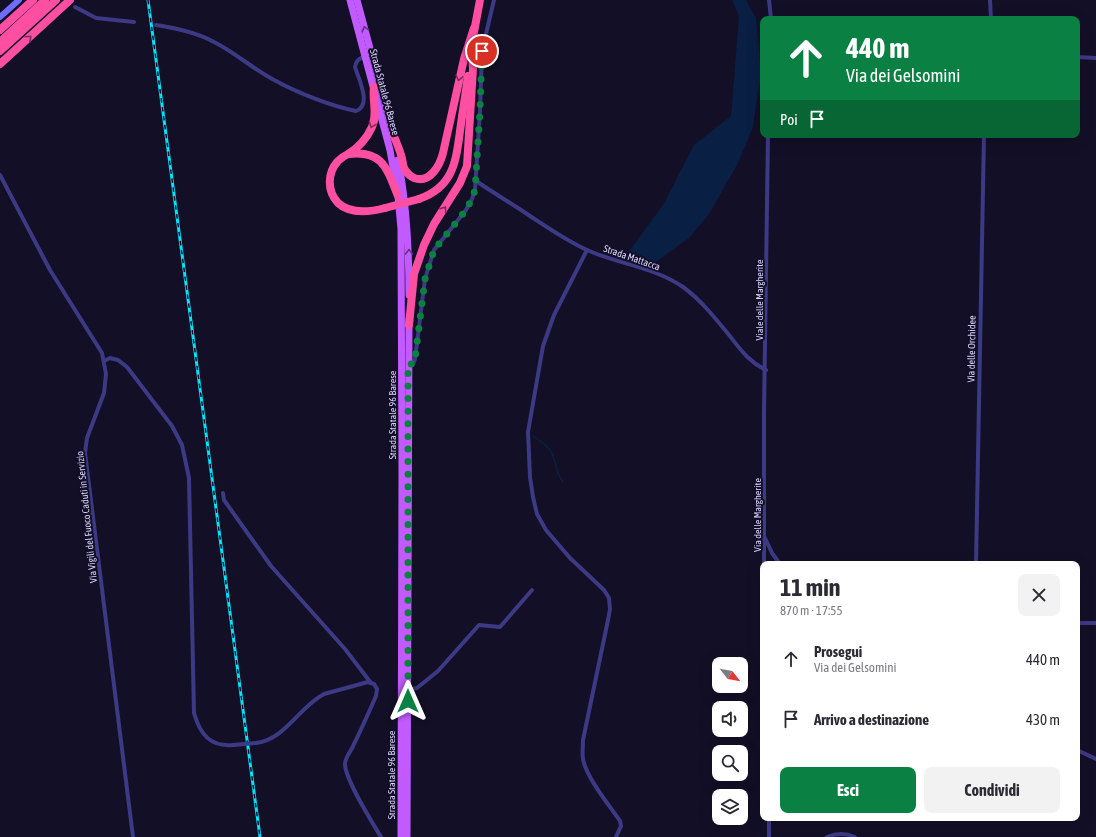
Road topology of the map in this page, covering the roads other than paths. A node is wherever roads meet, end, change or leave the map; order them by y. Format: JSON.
{"nodes":[{"id":1,"x":19,"y":0,"type":"edge"},
{"id":2,"x":33,"y":0,"type":"edge"},
{"id":3,"x":45,"y":0,"type":"edge"},
{"id":4,"x":56,"y":0,"type":"edge"},
{"id":5,"x":70,"y":0,"type":"edge"},
{"id":6,"x":350,"y":0,"type":"edge"},
{"id":7,"x":357,"y":0,"type":"edge"},
{"id":8,"x":480,"y":0,"type":"edge"},
{"id":9,"x":494,"y":0,"type":"edge"},
{"id":10,"x":769,"y":0,"type":"edge"},
{"id":11,"x":990,"y":0,"type":"edge"},
{"id":12,"x":75,"y":7,"type":"dead end"},
{"id":13,"x":771,"y":16,"type":"edge"},
{"id":14,"x":990,"y":16,"type":"edge"},
{"id":15,"x":0,"y":17,"type":"edge"},
{"id":16,"x":134,"y":22,"type":"dead end"},
{"id":17,"x":156,"y":25,"type":"dead end"},
{"id":18,"x":474,"y":28,"type":"junction"},
{"id":19,"x":0,"y":30,"type":"edge"},
{"id":20,"x":0,"y":42,"type":"edge"},
{"id":21,"x":471,"y":46,"type":"junction"},
{"id":22,"x":0,"y":52,"type":"edge"},
{"id":23,"x":365,"y":56,"type":"junction"},
{"id":24,"x":1080,"y":58,"type":"edge"},
{"id":25,"x":1096,"y":58,"type":"edge"},
{"id":26,"x":0,"y":64,"type":"edge"},
{"id":27,"x":374,"y":88,"type":"junction"},
{"id":28,"x":393,"y":134,"type":"junction"},
{"id":29,"x":768,"y":138,"type":"edge"},
{"id":30,"x":984,"y":138,"type":"edge"},
{"id":31,"x":348,"y":154,"type":"junction"},
{"id":32,"x":0,"y":175,"type":"edge"},
{"id":33,"x":476,"y":181,"type":"junction"},
{"id":34,"x":398,"y":196,"type":"junction"},
{"id":35,"x":587,"y":250,"type":"junction"},
{"id":36,"x":409,"y":325,"type":"junction"},
{"id":37,"x":104,"y":361,"type":"junction"},
{"id":38,"x":408,"y":364,"type":"junction"},
{"id":39,"x":766,"y":370,"type":"junction"},
{"id":40,"x":765,"y":466,"type":"joint"},
{"id":41,"x":223,"y":493,"type":"dead end"},
{"id":42,"x":764,"y":536,"type":"junction"},
{"id":43,"x":764,"y":561,"type":"edge"},
{"id":44,"x":778,"y":561,"type":"edge"},
{"id":45,"x":976,"y":561,"type":"edge"},
{"id":46,"x":532,"y":590,"type":"dead end"},
{"id":47,"x":1080,"y":623,"type":"edge"},
{"id":48,"x":1096,"y":623,"type":"edge"},
{"id":49,"x":371,"y":683,"type":"junction"},
{"id":50,"x":408,"y":690,"type":"junction"},
{"id":51,"x":1080,"y":751,"type":"edge"},
{"id":52,"x":1096,"y":759,"type":"edge"},
{"id":53,"x":769,"y":821,"type":"edge"},
{"id":54,"x":133,"y":837,"type":"edge"},
{"id":55,"x":381,"y":837,"type":"edge"},
{"id":56,"x":401,"y":837,"type":"edge"},
{"id":57,"x":407,"y":837,"type":"edge"},
{"id":58,"x":616,"y":837,"type":"edge"},
{"id":59,"x":769,"y":837,"type":"edge"},
{"id":60,"x":827,"y":837,"type":"edge"},
{"id":61,"x":855,"y":837,"type":"edge"}],
"edges":[{"from":1,"to":15,"type":"street"},
{"from":2,"to":19,"type":"highway"},
{"from":3,"to":20,"type":"highway"},
{"from":4,"to":22,"type":"highway"},
{"from":26,"to":5,"type":"highway","one_way":true},
{"from":6,"to":23,"type":"main road","name":"Strada Statale 96 Barese"},
{"from":28,"to":7,"type":"main road","name":"Strada Statale 96 Barese","one_way":true},
{"from":8,"to":18,"type":"highway"},
{"from":9,"to":33,"type":"street"},
{"from":10,"to":13,"type":"street"},
{"from":11,"to":14,"type":"street"},
{"from":12,"to":16,"type":"street"},
{"from":17,"to":23,"type":"street"},
{"from":18,"to":21,"type":"highway"},
{"from":18,"to":28,"type":"highway","one_way":true},
{"from":21,"to":31,"type":"highway","bridge":true},
{"from":36,"to":21,"type":"highway","one_way":true},
{"from":23,"to":27,"type":"main road","name":"Strada Statale 96 Barese"},
{"from":24,"to":25,"type":"street"},
{"from":27,"to":31,"type":"highway","one_way":true},
{"from":27,"to":34,"type":"main road","name":"Strada Statale 96 Barese"},
{"from":36,"to":28,"type":"main road","name":"Strada Statale 96 Barese","one_way":true},
{"from":29,"to":39,"type":"street","name":"Viale delle Margherite"},
{"from":30,"to":45,"type":"street","name":"Via delle Orchidee"},
{"from":31,"to":34,"type":"highway"},
{"from":32,"to":37,"type":"street","name":"Via Vigili del Fuoco Caduti in Servizio"},
{"from":33,"to":35,"type":"street","name":"Strada Mattacca"},
{"from":33,"to":38,"type":"street"},
{"from":34,"to":56,"type":"main road","name":"Strada Statale 96 Barese"},
{"from":35,"to":39,"type":"street","name":"Strada Mattacca"},
{"from":35,"to":58,"type":"street"},
{"from":36,"to":38,"type":"main road","name":"Strada Statale 96 Barese"},
{"from":37,"to":49,"type":"street","bridge":true},
{"from":37,"to":54,"type":"street","name":"Via Vigili del Fuoco Caduti in Servizio"},
{"from":38,"to":50,"type":"main road","name":"Strada Statale 96 Barese"},
{"from":39,"to":40,"type":"street","name":"Viale delle Margherite"},
{"from":40,"to":42,"type":"street","name":"Via delle Margherite"},
{"from":41,"to":49,"type":"street"},
{"from":42,"to":43,"type":"street","name":"Via delle Margherite"},
{"from":42,"to":44,"type":"street"},
{"from":46,"to":50,"type":"street"},
{"from":47,"to":48,"type":"street"},
{"from":49,"to":55,"type":"street"},
{"from":50,"to":57,"type":"main road","name":"Strada Statale 96 Barese"},
{"from":51,"to":52,"type":"street"},
{"from":53,"to":59,"type":"street"},
{"from":60,"to":61,"type":"street"}]}
